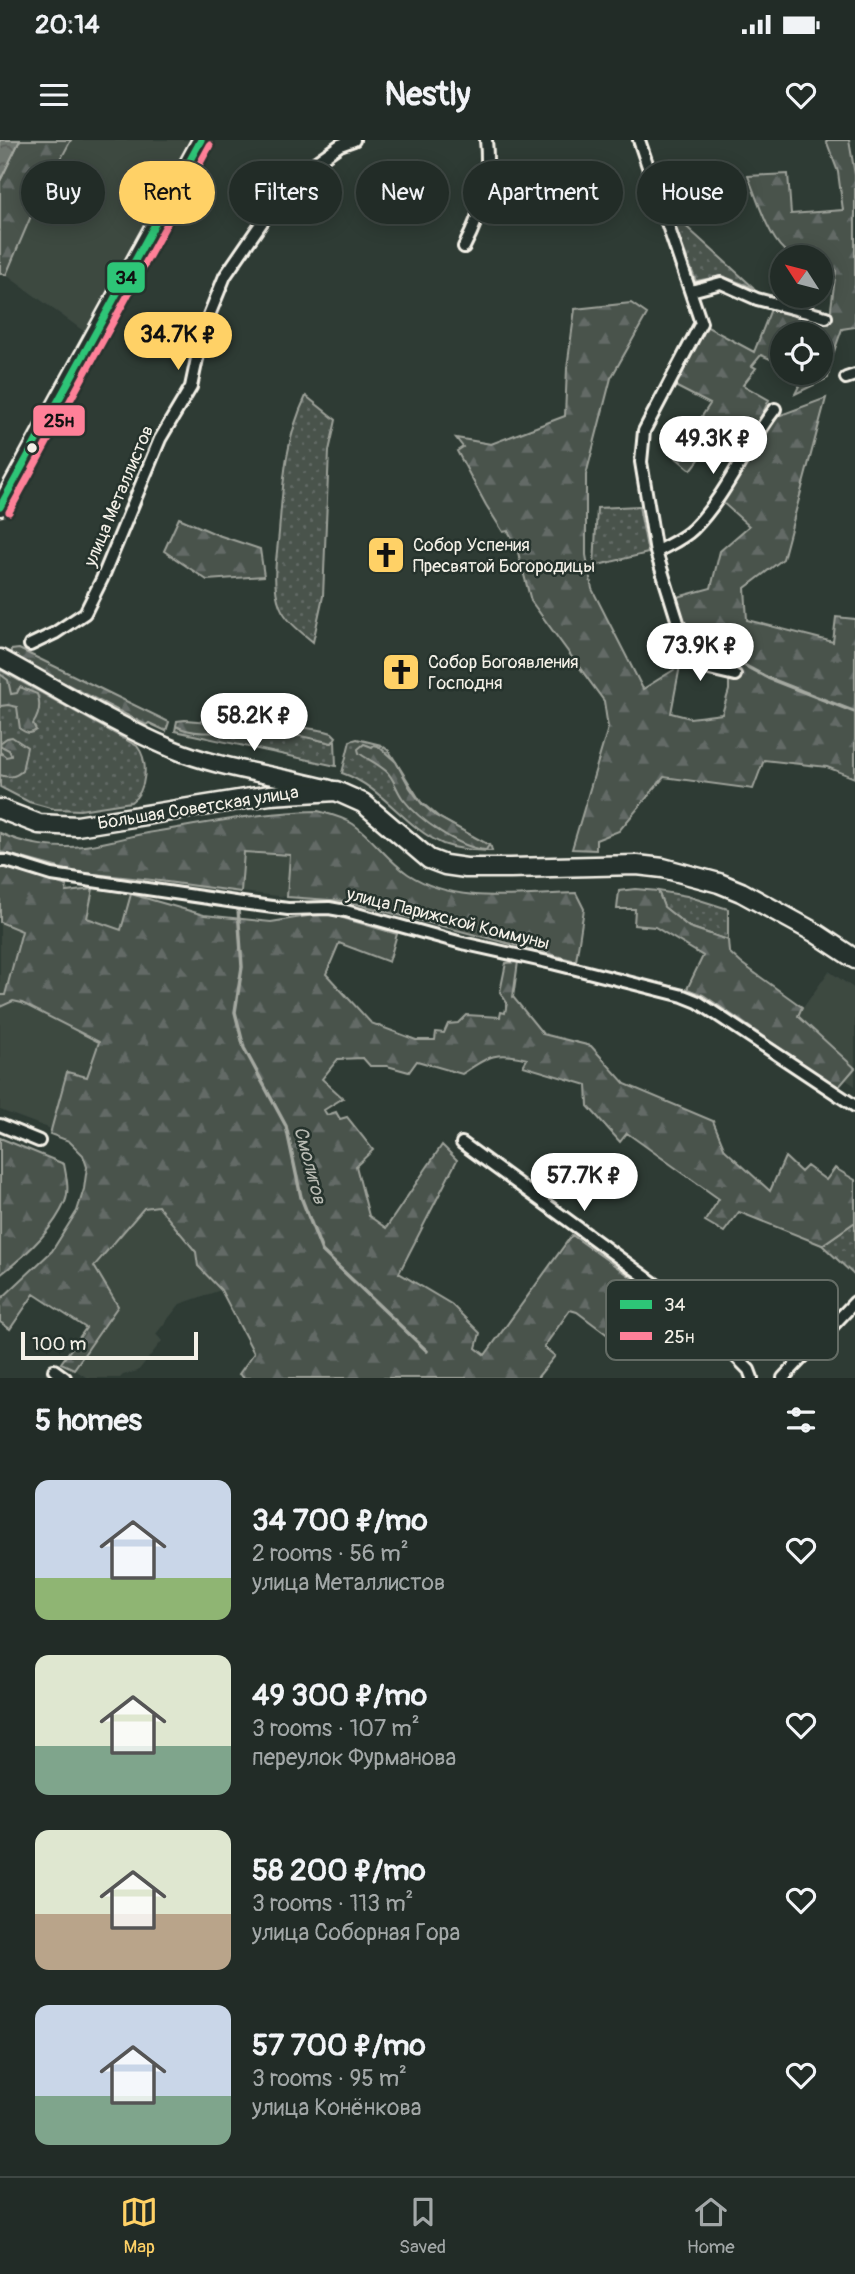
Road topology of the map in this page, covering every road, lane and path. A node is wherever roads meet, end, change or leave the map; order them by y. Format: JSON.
{"nodes":[{"id":1,"x":201,"y":140,"type":"edge"},
{"id":2,"x":354,"y":140,"type":"edge"},
{"id":3,"x":486,"y":140,"type":"edge"},
{"id":4,"x":639,"y":140,"type":"edge"},
{"id":5,"x":464,"y":247,"type":"dead end"},
{"id":6,"x":691,"y":290,"type":"junction"},
{"id":7,"x":826,"y":317,"type":"dead end"},
{"id":8,"x":775,"y":409,"type":"dead end"},
{"id":9,"x":0,"y":507,"type":"edge"},
{"id":10,"x":656,"y":552,"type":"junction"},
{"id":11,"x":30,"y":645,"type":"dead end"},
{"id":12,"x":0,"y":658,"type":"edge"},
{"id":13,"x":735,"y":675,"type":"dead end"},
{"id":14,"x":336,"y":791,"type":"junction"},
{"id":15,"x":0,"y":809,"type":"edge"},
{"id":16,"x":0,"y":861,"type":"edge"},
{"id":17,"x":855,"y":959,"type":"edge"},
{"id":18,"x":855,"y":1106,"type":"edge"},
{"id":19,"x":0,"y":1125,"type":"edge"},
{"id":20,"x":39,"y":1141,"type":"dead end"},
{"id":21,"x":462,"y":1143,"type":"dead end"},
{"id":22,"x":650,"y":1280,"type":"edge"},
{"id":23,"x":855,"y":1302,"type":"edge"},
{"id":24,"x":838,"y":1320,"type":"edge"},
{"id":25,"x":739,"y":1360,"type":"edge"},
{"id":26,"x":800,"y":1360,"type":"edge"},
{"id":27,"x":54,"y":1370,"type":"dead end"},
{"id":28,"x":65,"y":1378,"type":"edge"},
{"id":29,"x":752,"y":1378,"type":"edge"},
{"id":30,"x":783,"y":1378,"type":"edge"}],
"edges":[{"from":1,"to":9,"type":"main road"},
{"from":2,"to":11,"type":"street","name":"улица Металлистов"},
{"from":3,"to":5,"type":"street"},
{"from":4,"to":6,"type":"street"},
{"from":6,"to":7,"type":"street"},
{"from":6,"to":10,"type":"street"},
{"from":8,"to":10,"type":"street"},
{"from":10,"to":13,"type":"street"},
{"from":12,"to":14,"type":"main road"},
{"from":14,"to":15,"type":"main road","name":"Большая Советская улица"},
{"from":14,"to":17,"type":"main road","name":"Большая Советская улица"},
{"from":16,"to":18,"type":"street","name":"улица Парижской Коммуны"},
{"from":19,"to":20,"type":"street"},
{"from":21,"to":22,"type":"street"},
{"from":23,"to":24,"type":"street"},
{"from":25,"to":29,"type":"street"},
{"from":26,"to":30,"type":"street"},
{"from":27,"to":28,"type":"street"}]}
